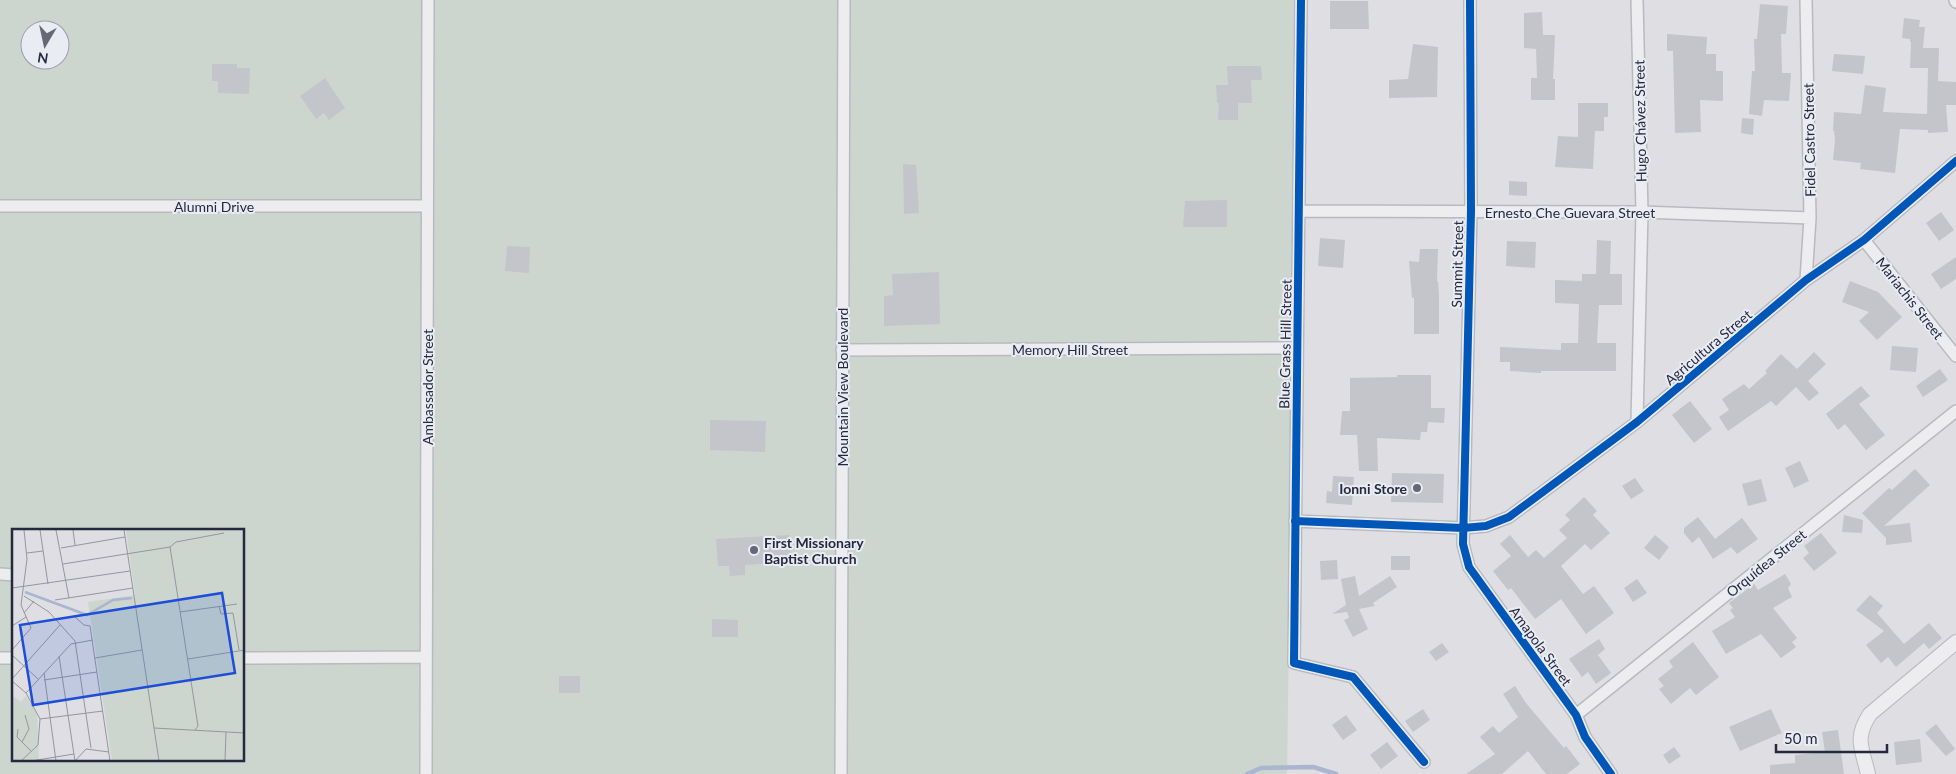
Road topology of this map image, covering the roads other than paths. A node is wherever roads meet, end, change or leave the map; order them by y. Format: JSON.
{"nodes":[{"id":1,"x":428,"y":0,"type":"edge"},
{"id":2,"x":844,"y":0,"type":"edge"},
{"id":3,"x":1302,"y":0,"type":"edge"},
{"id":4,"x":1470,"y":0,"type":"edge"},
{"id":5,"x":1637,"y":0,"type":"edge"},
{"id":6,"x":1806,"y":0,"type":"edge"},
{"id":7,"x":1956,"y":161,"type":"edge"},
{"id":8,"x":0,"y":206,"type":"edge"},
{"id":9,"x":427,"y":206,"type":"junction"},
{"id":10,"x":1300,"y":211,"type":"junction"},
{"id":11,"x":1471,"y":211,"type":"junction"},
{"id":12,"x":1642,"y":212,"type":"junction"},
{"id":13,"x":1810,"y":218,"type":"junction"},
{"id":14,"x":1864,"y":240,"type":"junction"},
{"id":15,"x":1806,"y":280,"type":"junction"},
{"id":16,"x":1297,"y":348,"type":"junction"},
{"id":17,"x":842,"y":350,"type":"junction"},
{"id":18,"x":1956,"y":356,"type":"edge"},
{"id":19,"x":1956,"y":411,"type":"edge"},
{"id":20,"x":1637,"y":422,"type":"junction"},
{"id":21,"x":1295,"y":521,"type":"junction"},
{"id":22,"x":1463,"y":528,"type":"junction"},
{"id":23,"x":1956,"y":642,"type":"edge"},
{"id":24,"x":426,"y":657,"type":"junction"},
{"id":25,"x":245,"y":658,"type":"edge"},
{"id":26,"x":1576,"y":715,"type":"junction"},
{"id":27,"x":1424,"y":762,"type":"dead end"},
{"id":28,"x":426,"y":774,"type":"edge"},
{"id":29,"x":841,"y":774,"type":"edge"},
{"id":30,"x":1611,"y":774,"type":"edge"},
{"id":31,"x":1868,"y":774,"type":"edge"}],
"edges":[{"from":1,"to":9,"type":"street","name":"Ambassador Street"},
{"from":2,"to":17,"type":"street","name":"Mountain View Boulevard"},
{"from":3,"to":10,"type":"street","name":"Blue Grass Hill Street"},
{"from":4,"to":11,"type":"street","name":"Summit Street"},
{"from":5,"to":12,"type":"street","name":"Hugo Chávez Street"},
{"from":6,"to":13,"type":"street","name":"Fidel Castro Street"},
{"from":7,"to":14,"type":"street","name":"Agricultura Street"},
{"from":8,"to":9,"type":"street","name":"Alumni Drive"},
{"from":9,"to":24,"type":"street","name":"Ambassador Street"},
{"from":10,"to":11,"type":"street","name":"Ernesto Che Guevara Street"},
{"from":10,"to":16,"type":"street","name":"Blue Grass Hill Street"},
{"from":11,"to":12,"type":"street","name":"Ernesto Che Guevara Street"},
{"from":11,"to":22,"type":"street","name":"Summit Street"},
{"from":12,"to":13,"type":"street","name":"Ernesto Che Guevara Street"},
{"from":12,"to":20,"type":"street","name":"Hugo Chávez Street"},
{"from":13,"to":15,"type":"street","name":"Fidel Castro Street"},
{"from":14,"to":15,"type":"street","name":"Agricultura Street"},
{"from":14,"to":18,"type":"street","name":"Mariachis Street"},
{"from":15,"to":20,"type":"street","name":"Agricultura Street"},
{"from":16,"to":17,"type":"street","name":"Memory Hill Street"},
{"from":16,"to":21,"type":"street","name":"Blue Grass Hill Street"},
{"from":17,"to":29,"type":"street","name":"Mountain View Boulevard"},
{"from":19,"to":26,"type":"street","name":"Orquídea Street"},
{"from":20,"to":22,"type":"street","name":"Agricultura Street"},
{"from":21,"to":22,"type":"street"},
{"from":21,"to":27,"type":"street","name":"Blue Grass Hill Street"},
{"from":22,"to":26,"type":"street","name":"Amapola Street"},
{"from":23,"to":31,"type":"street"},
{"from":24,"to":25,"type":"street"},
{"from":24,"to":28,"type":"street","name":"Ambassador Street"},
{"from":26,"to":30,"type":"street","name":"Amapola Street"}]}
